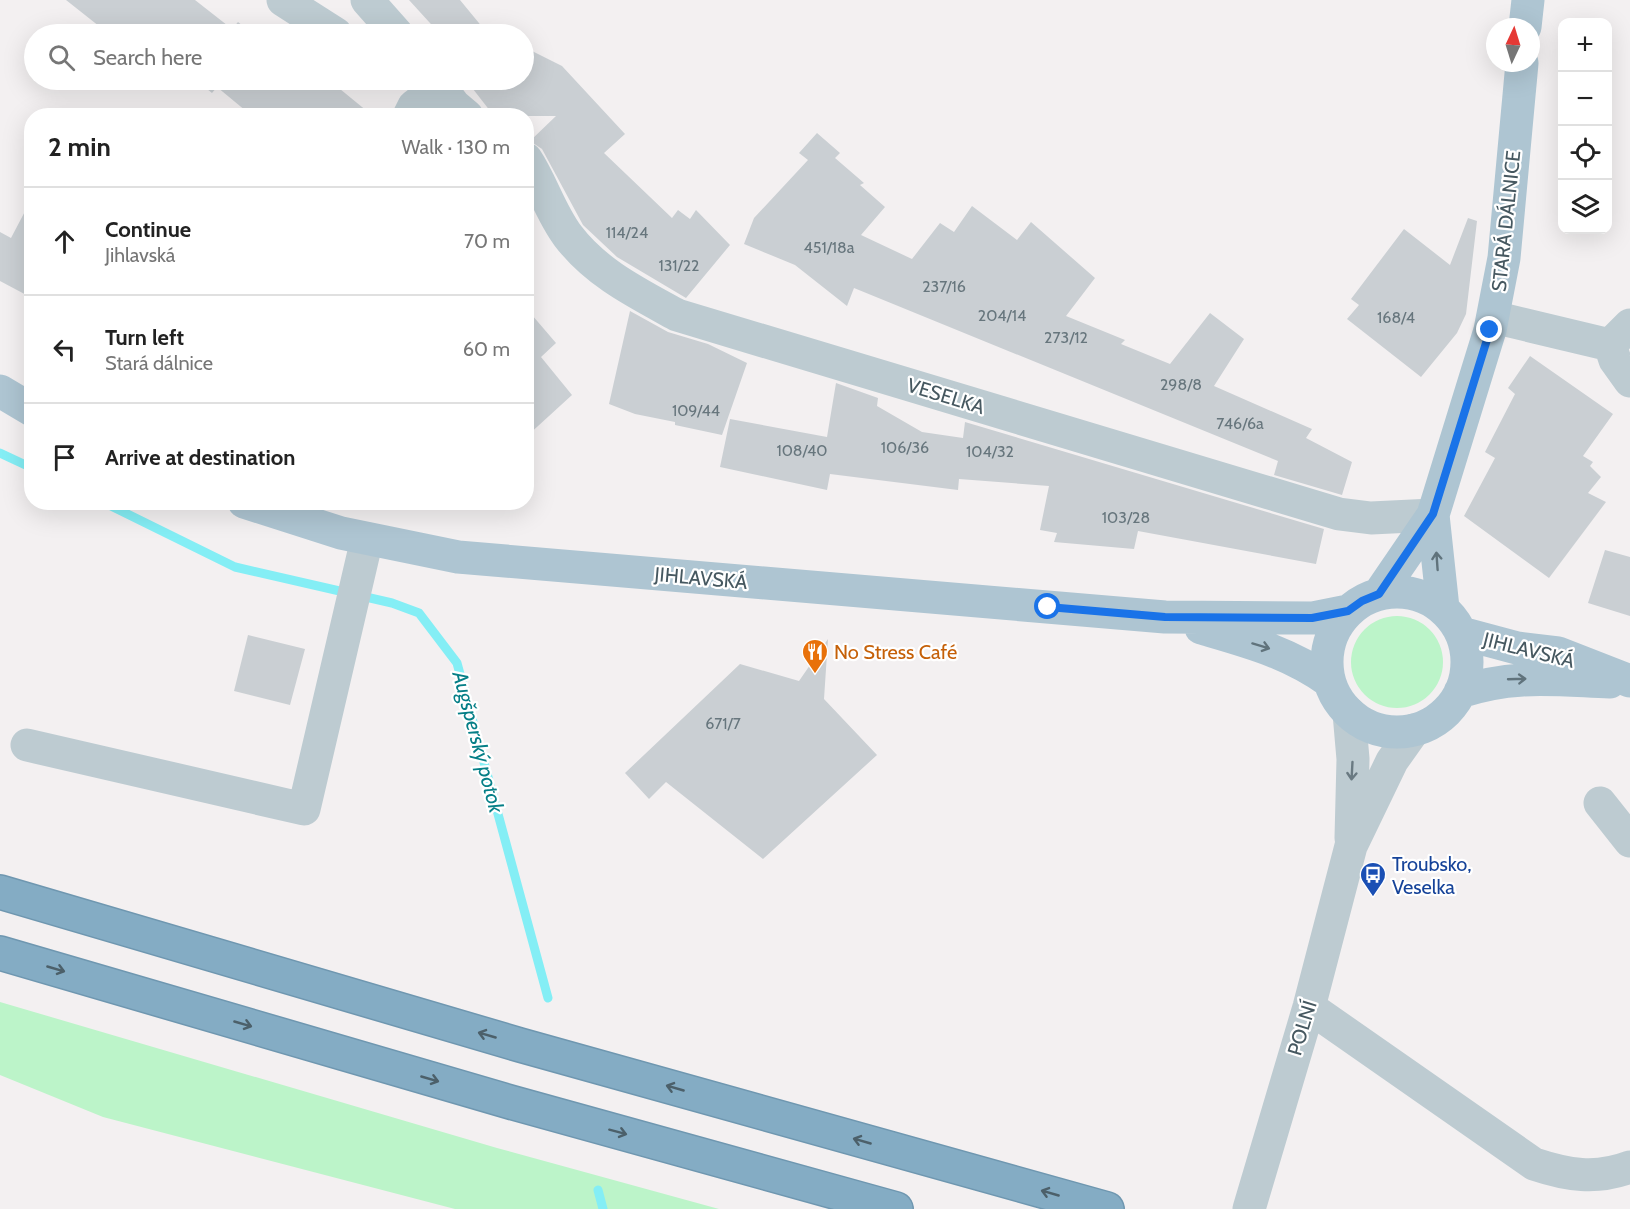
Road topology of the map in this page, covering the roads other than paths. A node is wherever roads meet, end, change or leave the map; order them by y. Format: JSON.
{"nodes":[{"id":1,"x":283,"y":0,"type":"edge"},
{"id":2,"x":367,"y":0,"type":"edge"},
{"id":3,"x":1528,"y":0,"type":"edge"},
{"id":4,"x":1527,"y":18,"type":"edge"},
{"id":5,"x":320,"y":24,"type":"edge"},
{"id":6,"x":388,"y":24,"type":"edge"},
{"id":7,"x":1521,"y":72,"type":"edge"},
{"id":8,"x":430,"y":90,"type":"edge"},
{"id":9,"x":442,"y":90,"type":"edge"},
{"id":10,"x":413,"y":108,"type":"edge"},
{"id":11,"x":458,"y":108,"type":"edge"},
{"id":12,"x":534,"y":176,"type":"edge"},
{"id":13,"x":1493,"y":317,"type":"junction"},
{"id":14,"x":1620,"y":335,"type":"edge"},
{"id":15,"x":1630,"y":381,"type":"edge"},
{"id":16,"x":0,"y":391,"type":"edge"},
{"id":17,"x":24,"y":405,"type":"edge"},
{"id":18,"x":267,"y":510,"type":"edge"},
{"id":19,"x":1433,"y":514,"type":"junction"},
{"id":20,"x":367,"y":539,"type":"junction"},
{"id":21,"x":1379,"y":594,"type":"junction"},
{"id":22,"x":1348,"y":611,"type":"junction"},
{"id":23,"x":1165,"y":617,"type":"junction"},
{"id":24,"x":1452,"y":620,"type":"junction"},
{"id":25,"x":1329,"y":681,"type":"junction"},
{"id":26,"x":1630,"y":682,"type":"edge"},
{"id":27,"x":1460,"y":692,"type":"junction"},
{"id":28,"x":1349,"y":713,"type":"junction"},
{"id":29,"x":1414,"y":730,"type":"junction"},
{"id":30,"x":27,"y":745,"type":"dead end"},
{"id":31,"x":1599,"y":803,"type":"dead end"},
{"id":32,"x":1630,"y":841,"type":"edge"},
{"id":33,"x":1352,"y":846,"type":"junction"},
{"id":34,"x":0,"y":892,"type":"edge"},
{"id":35,"x":0,"y":953,"type":"edge"},
{"id":36,"x":1309,"y":1007,"type":"junction"},
{"id":37,"x":1630,"y":1167,"type":"edge"},
{"id":38,"x":896,"y":1209,"type":"edge"},
{"id":39,"x":1107,"y":1209,"type":"edge"},
{"id":40,"x":1249,"y":1209,"type":"edge"}],
"edges":[{"from":1,"to":5,"type":"street"},
{"from":2,"to":6,"type":"street"},
{"from":3,"to":4,"type":"main road"},
{"from":7,"to":13,"type":"main road","name":"STARÁ DÁLNICE"},
{"from":8,"to":10,"type":"street"},
{"from":9,"to":11,"type":"street"},
{"from":12,"to":19,"type":"street","name":"VESELKA"},
{"from":13,"to":14,"type":"street"},
{"from":13,"to":19,"type":"main road","name":"STARÁ DÁLNICE"},
{"from":14,"to":15,"type":"street"},
{"from":16,"to":17,"type":"main road"},
{"from":18,"to":20,"type":"main road","name":"JIHLAVSKÁ"},
{"from":19,"to":21,"type":"main road","name":"STARÁ DÁLNICE"},
{"from":24,"to":19,"type":"main road","name":"STARÁ DÁLNICE","one_way":true},
{"from":20,"to":23,"type":"main road","name":"JIHLAVSKÁ"},
{"from":20,"to":30,"type":"street"},
{"from":21,"to":22,"type":"main road","name":"JIHLAVSKÁ"},
{"from":21,"to":24,"type":"main road","name":"JIHLAVSKÁ"},
{"from":22,"to":23,"type":"main road","name":"JIHLAVSKÁ"},
{"from":22,"to":25,"type":"main road","name":"JIHLAVSKÁ"},
{"from":23,"to":25,"type":"main road","name":"JIHLAVSKÁ","one_way":true},
{"from":24,"to":26,"type":"main road","name":"JIHLAVSKÁ"},
{"from":24,"to":27,"type":"main road","name":"JIHLAVSKÁ"},
{"from":25,"to":28,"type":"main road","name":"JIHLAVSKÁ"},
{"from":27,"to":26,"type":"main road","name":"JIHLAVSKÁ","one_way":true},
{"from":27,"to":29,"type":"main road","name":"JIHLAVSKÁ"},
{"from":28,"to":29,"type":"main road","name":"JIHLAVSKÁ"},
{"from":28,"to":33,"type":"street","name":"POLNÍ","one_way":true},
{"from":29,"to":33,"type":"street","name":"POLNÍ"},
{"from":31,"to":32,"type":"street"},
{"from":33,"to":36,"type":"street","name":"POLNÍ"},
{"from":39,"to":34,"type":"highway","one_way":true},
{"from":35,"to":38,"type":"highway","one_way":true},
{"from":36,"to":37,"type":"street"},
{"from":36,"to":40,"type":"street","name":"POLNÍ"}]}
